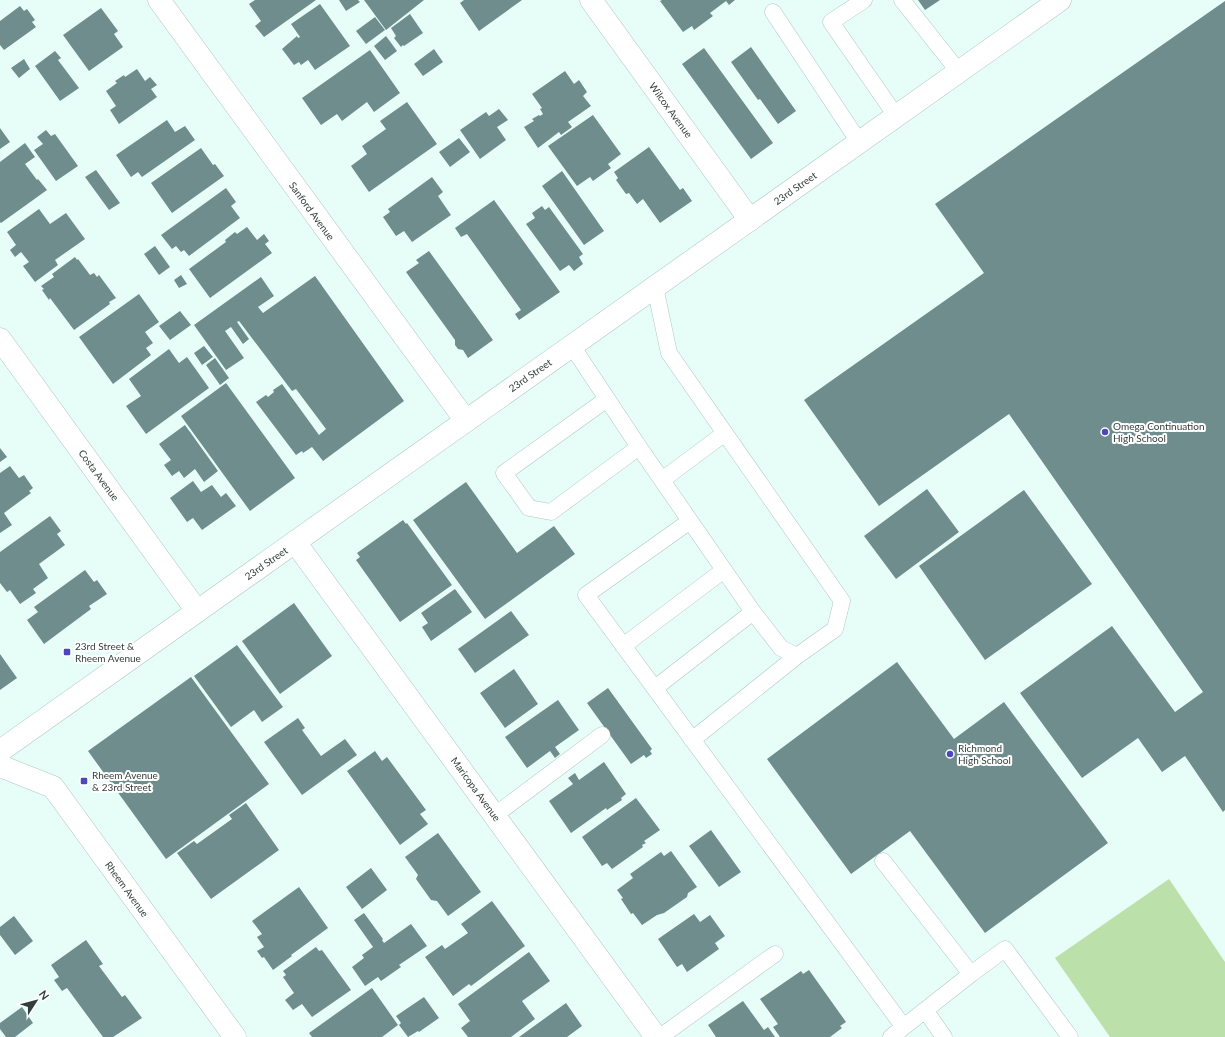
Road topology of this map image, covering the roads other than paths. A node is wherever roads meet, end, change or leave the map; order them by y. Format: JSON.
{"nodes":[{"id":1,"x":159,"y":0,"type":"edge"},
{"id":2,"x":591,"y":0,"type":"edge"},
{"id":3,"x":864,"y":0,"type":"edge"},
{"id":4,"x":902,"y":0,"type":"edge"},
{"id":5,"x":1056,"y":1,"type":"edge"},
{"id":6,"x":773,"y":12,"type":"dead end"},
{"id":7,"x":959,"y":72,"type":"junction"},
{"id":8,"x":896,"y":116,"type":"junction"},
{"id":9,"x":859,"y":142,"type":"junction"},
{"id":10,"x":750,"y":220,"type":"junction"},
{"id":11,"x":655,"y":287,"type":"junction"},
{"id":12,"x":0,"y":339,"type":"edge"},
{"id":13,"x":572,"y":346,"type":"junction"},
{"id":14,"x":607,"y":399,"type":"junction"},
{"id":15,"x":466,"y":421,"type":"junction"},
{"id":16,"x":726,"y":433,"type":"junction"},
{"id":17,"x":639,"y":447,"type":"junction"},
{"id":18,"x":662,"y":480,"type":"junction"},
{"id":19,"x":690,"y":521,"type":"junction"},
{"id":20,"x":295,"y":542,"type":"junction"},
{"id":21,"x":724,"y":570,"type":"junction"},
{"id":22,"x":197,"y":611,"type":"junction"},
{"id":23,"x":753,"y":612,"type":"junction"},
{"id":24,"x":623,"y":646,"type":"junction"},
{"id":25,"x":797,"y":656,"type":"junction"},
{"id":26,"x":655,"y":688,"type":"junction"},
{"id":27,"x":602,"y":736,"type":"dead end"},
{"id":28,"x":692,"y":740,"type":"junction"},
{"id":29,"x":0,"y":750,"type":"edge"},
{"id":30,"x":0,"y":766,"type":"edge"},
{"id":31,"x":495,"y":816,"type":"junction"},
{"id":32,"x":883,"y":860,"type":"dead end"},
{"id":33,"x":775,"y":954,"type":"dead end"},
{"id":34,"x":971,"y":974,"type":"junction"},
{"id":35,"x":924,"y":1010,"type":"junction"},
{"id":36,"x":903,"y":1026,"type":"junction"},
{"id":37,"x":235,"y":1037,"type":"edge"},
{"id":38,"x":656,"y":1037,"type":"edge"},
{"id":39,"x":660,"y":1037,"type":"edge"},
{"id":40,"x":891,"y":1037,"type":"edge"},
{"id":41,"x":944,"y":1037,"type":"edge"},
{"id":42,"x":1070,"y":1037,"type":"edge"}],
"edges":[{"from":1,"to":15,"type":"street","name":"Sanford Avenue"},
{"from":2,"to":10,"type":"street","name":"Wilcox Avenue"},
{"from":3,"to":8,"type":"lane"},
{"from":4,"to":7,"type":"lane"},
{"from":5,"to":7,"type":"street","name":"23rd Street"},
{"from":6,"to":9,"type":"lane"},
{"from":7,"to":8,"type":"street","name":"23rd Street"},
{"from":8,"to":9,"type":"street","name":"23rd Street"},
{"from":9,"to":10,"type":"street","name":"23rd Street"},
{"from":10,"to":11,"type":"street","name":"23rd Street"},
{"from":11,"to":13,"type":"street","name":"23rd Street"},
{"from":11,"to":16,"type":"lane"},
{"from":12,"to":22,"type":"street","name":"Costa Avenue"},
{"from":13,"to":14,"type":"lane"},
{"from":13,"to":15,"type":"street","name":"23rd Street"},
{"from":14,"to":17,"type":"lane"},
{"from":14,"to":17,"type":"lane"},
{"from":15,"to":20,"type":"street","name":"23rd Street"},
{"from":16,"to":18,"type":"lane"},
{"from":16,"to":25,"type":"lane"},
{"from":17,"to":18,"type":"lane"},
{"from":18,"to":19,"type":"lane"},
{"from":19,"to":21,"type":"lane"},
{"from":19,"to":24,"type":"lane"},
{"from":20,"to":22,"type":"street","name":"23rd Street"},
{"from":20,"to":31,"type":"street","name":"Maricopa Avenue"},
{"from":21,"to":23,"type":"lane"},
{"from":21,"to":24,"type":"lane"},
{"from":22,"to":29,"type":"street","name":"23rd Street"},
{"from":23,"to":25,"type":"lane"},
{"from":23,"to":26,"type":"lane"},
{"from":24,"to":26,"type":"lane"},
{"from":25,"to":28,"type":"lane"},
{"from":26,"to":28,"type":"lane"},
{"from":27,"to":31,"type":"lane"},
{"from":28,"to":36,"type":"lane"},
{"from":30,"to":37,"type":"street","name":"Rheem Avenue"},
{"from":31,"to":38,"type":"street","name":"Maricopa Avenue"},
{"from":32,"to":34,"type":"lane"},
{"from":33,"to":39,"type":"lane"},
{"from":34,"to":35,"type":"lane"},
{"from":34,"to":42,"type":"lane"},
{"from":35,"to":36,"type":"lane"},
{"from":35,"to":41,"type":"lane"},
{"from":36,"to":40,"type":"lane"}]}
